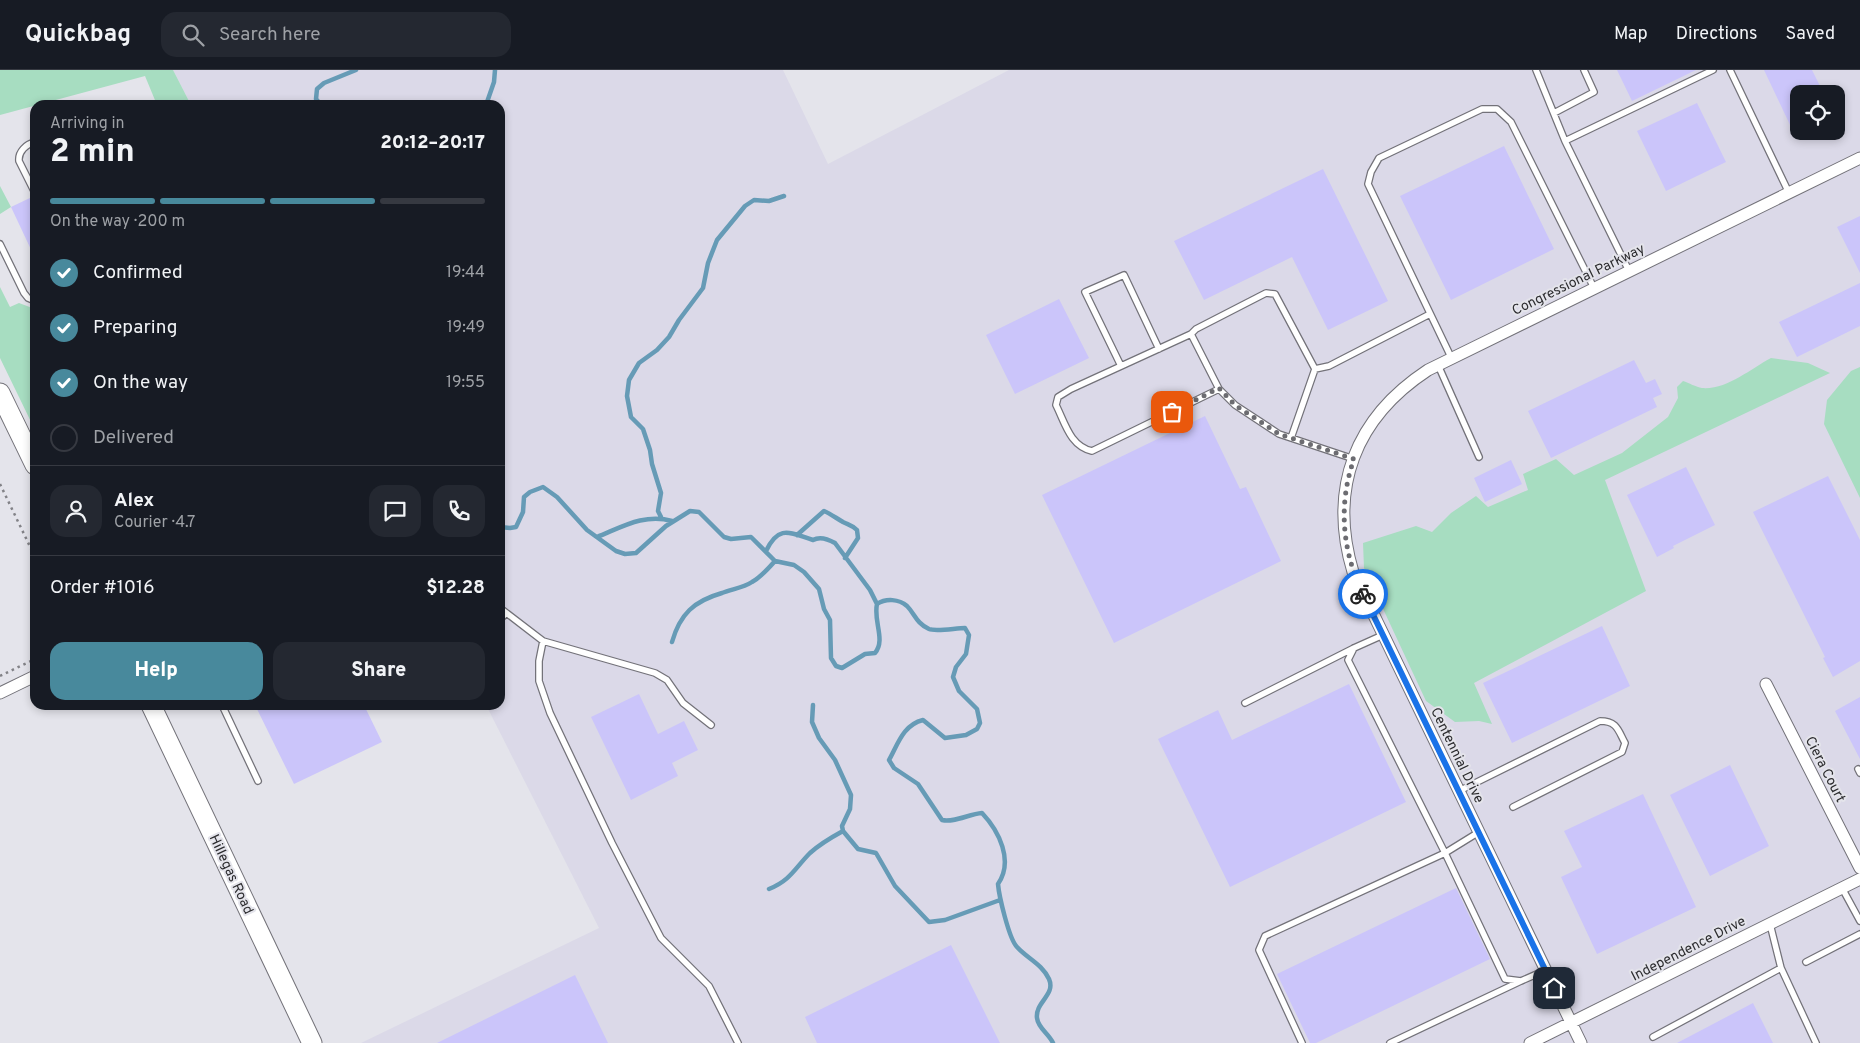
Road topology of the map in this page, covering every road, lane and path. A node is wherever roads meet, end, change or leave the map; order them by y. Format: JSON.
{"nodes":[{"id":1,"x":1536,"y":70,"type":"edge"},
{"id":2,"x":1584,"y":70,"type":"edge"},
{"id":3,"x":1712,"y":70,"type":"edge"},
{"id":4,"x":1730,"y":70,"type":"edge"},
{"id":5,"x":1554,"y":113,"type":"junction"},
{"id":6,"x":1565,"y":141,"type":"junction"},
{"id":7,"x":30,"y":144,"type":"edge"},
{"id":8,"x":1860,"y":158,"type":"edge"},
{"id":9,"x":30,"y":183,"type":"edge"},
{"id":10,"x":1789,"y":193,"type":"junction"},
{"id":11,"x":0,"y":244,"type":"edge"},
{"id":12,"x":1629,"y":271,"type":"junction"},
{"id":13,"x":1594,"y":288,"type":"junction"},
{"id":14,"x":30,"y":299,"type":"edge"},
{"id":15,"x":1430,"y":314,"type":"junction"},
{"id":16,"x":1191,"y":334,"type":"junction"},
{"id":17,"x":1159,"y":349,"type":"junction"},
{"id":18,"x":1451,"y":358,"type":"junction"},
{"id":19,"x":1438,"y":364,"type":"junction"},
{"id":20,"x":1121,"y":366,"type":"junction"},
{"id":21,"x":1315,"y":369,"type":"junction"},
{"id":22,"x":1219,"y":388,"type":"junction"},
{"id":23,"x":0,"y":393,"type":"edge"},
{"id":24,"x":1291,"y":438,"type":"junction"},
{"id":25,"x":30,"y":455,"type":"edge"},
{"id":26,"x":1479,"y":457,"type":"dead end"},
{"id":27,"x":1354,"y":459,"type":"junction"},
{"id":28,"x":1350,"y":471,"type":"joint"},
{"id":29,"x":0,"y":484,"type":"edge"},
{"id":30,"x":30,"y":547,"type":"edge"},
{"id":31,"x":506,"y":613,"type":"edge"},
{"id":32,"x":1383,"y":635,"type":"junction"},
{"id":33,"x":543,"y":641,"type":"junction"},
{"id":34,"x":1354,"y":648,"type":"junction"},
{"id":35,"x":30,"y":661,"type":"edge"},
{"id":36,"x":0,"y":676,"type":"edge"},
{"id":37,"x":30,"y":678,"type":"edge"},
{"id":38,"x":1766,"y":684,"type":"dead end"},
{"id":39,"x":0,"y":692,"type":"edge"},
{"id":40,"x":1245,"y":703,"type":"dead end"},
{"id":41,"x":153,"y":710,"type":"edge"},
{"id":42,"x":224,"y":710,"type":"edge"},
{"id":43,"x":711,"y":725,"type":"dead end"},
{"id":44,"x":258,"y":781,"type":"dead end"},
{"id":45,"x":1459,"y":791,"type":"junction"},
{"id":46,"x":1513,"y":807,"type":"dead end"},
{"id":47,"x":1479,"y":832,"type":"junction"},
{"id":48,"x":1445,"y":853,"type":"junction"},
{"id":49,"x":1860,"y":868,"type":"edge"},
{"id":50,"x":1860,"y":879,"type":"edge"},
{"id":51,"x":1842,"y":888,"type":"junction"},
{"id":52,"x":1860,"y":921,"type":"edge"},
{"id":53,"x":1770,"y":924,"type":"junction"},
{"id":54,"x":1860,"y":934,"type":"edge"},
{"id":55,"x":1806,"y":962,"type":"dead end"},
{"id":56,"x":1781,"y":968,"type":"junction"},
{"id":57,"x":1546,"y":970,"type":"junction"},
{"id":58,"x":1521,"y":981,"type":"junction"},
{"id":59,"x":1572,"y":1023,"type":"junction"},
{"id":60,"x":1653,"y":1037,"type":"dead end"},
{"id":61,"x":312,"y":1043,"type":"edge"},
{"id":62,"x":738,"y":1043,"type":"edge"},
{"id":63,"x":1302,"y":1043,"type":"edge"},
{"id":64,"x":1390,"y":1043,"type":"edge"},
{"id":65,"x":1530,"y":1043,"type":"edge"},
{"id":66,"x":1581,"y":1043,"type":"edge"},
{"id":67,"x":1816,"y":1043,"type":"edge"}],
"edges":[{"from":1,"to":5,"type":"lane"},
{"from":2,"to":5,"type":"lane"},
{"from":3,"to":6,"type":"lane"},
{"from":4,"to":10,"type":"lane"},
{"from":5,"to":6,"type":"lane"},
{"from":6,"to":12,"type":"lane"},
{"from":7,"to":9,"type":"lane"},
{"from":8,"to":10,"type":"street","name":"Congressional Parkway"},
{"from":10,"to":12,"type":"street","name":"Congressional Parkway"},
{"from":11,"to":14,"type":"lane"},
{"from":12,"to":13,"type":"street","name":"Congressional Parkway"},
{"from":13,"to":15,"type":"lane"},
{"from":13,"to":18,"type":"street","name":"Congressional Parkway"},
{"from":15,"to":18,"type":"lane"},
{"from":15,"to":21,"type":"lane"},
{"from":16,"to":17,"type":"lane"},
{"from":16,"to":21,"type":"lane"},
{"from":16,"to":22,"type":"lane"},
{"from":17,"to":20,"type":"lane"},
{"from":17,"to":20,"type":"lane"},
{"from":18,"to":19,"type":"street","name":"Congressional Parkway"},
{"from":19,"to":26,"type":"lane"},
{"from":19,"to":27,"type":"street","name":"Congressional Parkway"},
{"from":20,"to":22,"type":"lane"},
{"from":21,"to":24,"type":"lane"},
{"from":22,"to":24,"type":"lane"},
{"from":23,"to":25,"type":"main road"},
{"from":24,"to":27,"type":"lane"},
{"from":27,"to":28,"type":"street","name":"Congressional Parkway"},
{"from":28,"to":32,"type":"street","name":"Centennial Drive"},
{"from":29,"to":30,"type":"path"},
{"from":31,"to":33,"type":"lane"},
{"from":32,"to":34,"type":"lane"},
{"from":32,"to":45,"type":"street","name":"Centennial Drive"},
{"from":33,"to":43,"type":"lane"},
{"from":33,"to":62,"type":"lane"},
{"from":34,"to":40,"type":"lane"},
{"from":34,"to":48,"type":"lane"},
{"from":35,"to":36,"type":"path"},
{"from":37,"to":39,"type":"street"},
{"from":38,"to":49,"type":"street","name":"Ciera Court"},
{"from":41,"to":61,"type":"main road","name":"Hillegas Road"},
{"from":42,"to":44,"type":"lane"},
{"from":45,"to":46,"type":"lane"},
{"from":45,"to":47,"type":"street","name":"Centennial Drive"},
{"from":47,"to":48,"type":"lane"},
{"from":47,"to":57,"type":"street","name":"Centennial Drive"},
{"from":48,"to":58,"type":"lane"},
{"from":48,"to":63,"type":"lane"},
{"from":50,"to":51,"type":"street","name":"Independence Drive"},
{"from":51,"to":52,"type":"lane"},
{"from":51,"to":53,"type":"street","name":"Independence Drive"},
{"from":53,"to":56,"type":"lane"},
{"from":53,"to":59,"type":"street","name":"Independence Drive"},
{"from":54,"to":55,"type":"lane"},
{"from":56,"to":60,"type":"lane"},
{"from":56,"to":67,"type":"lane"},
{"from":57,"to":58,"type":"lane"},
{"from":57,"to":59,"type":"street","name":"Centennial Drive"},
{"from":58,"to":64,"type":"lane"},
{"from":59,"to":65,"type":"street","name":"Independence Drive"},
{"from":59,"to":66,"type":"street","name":"Centennial Drive"}]}
